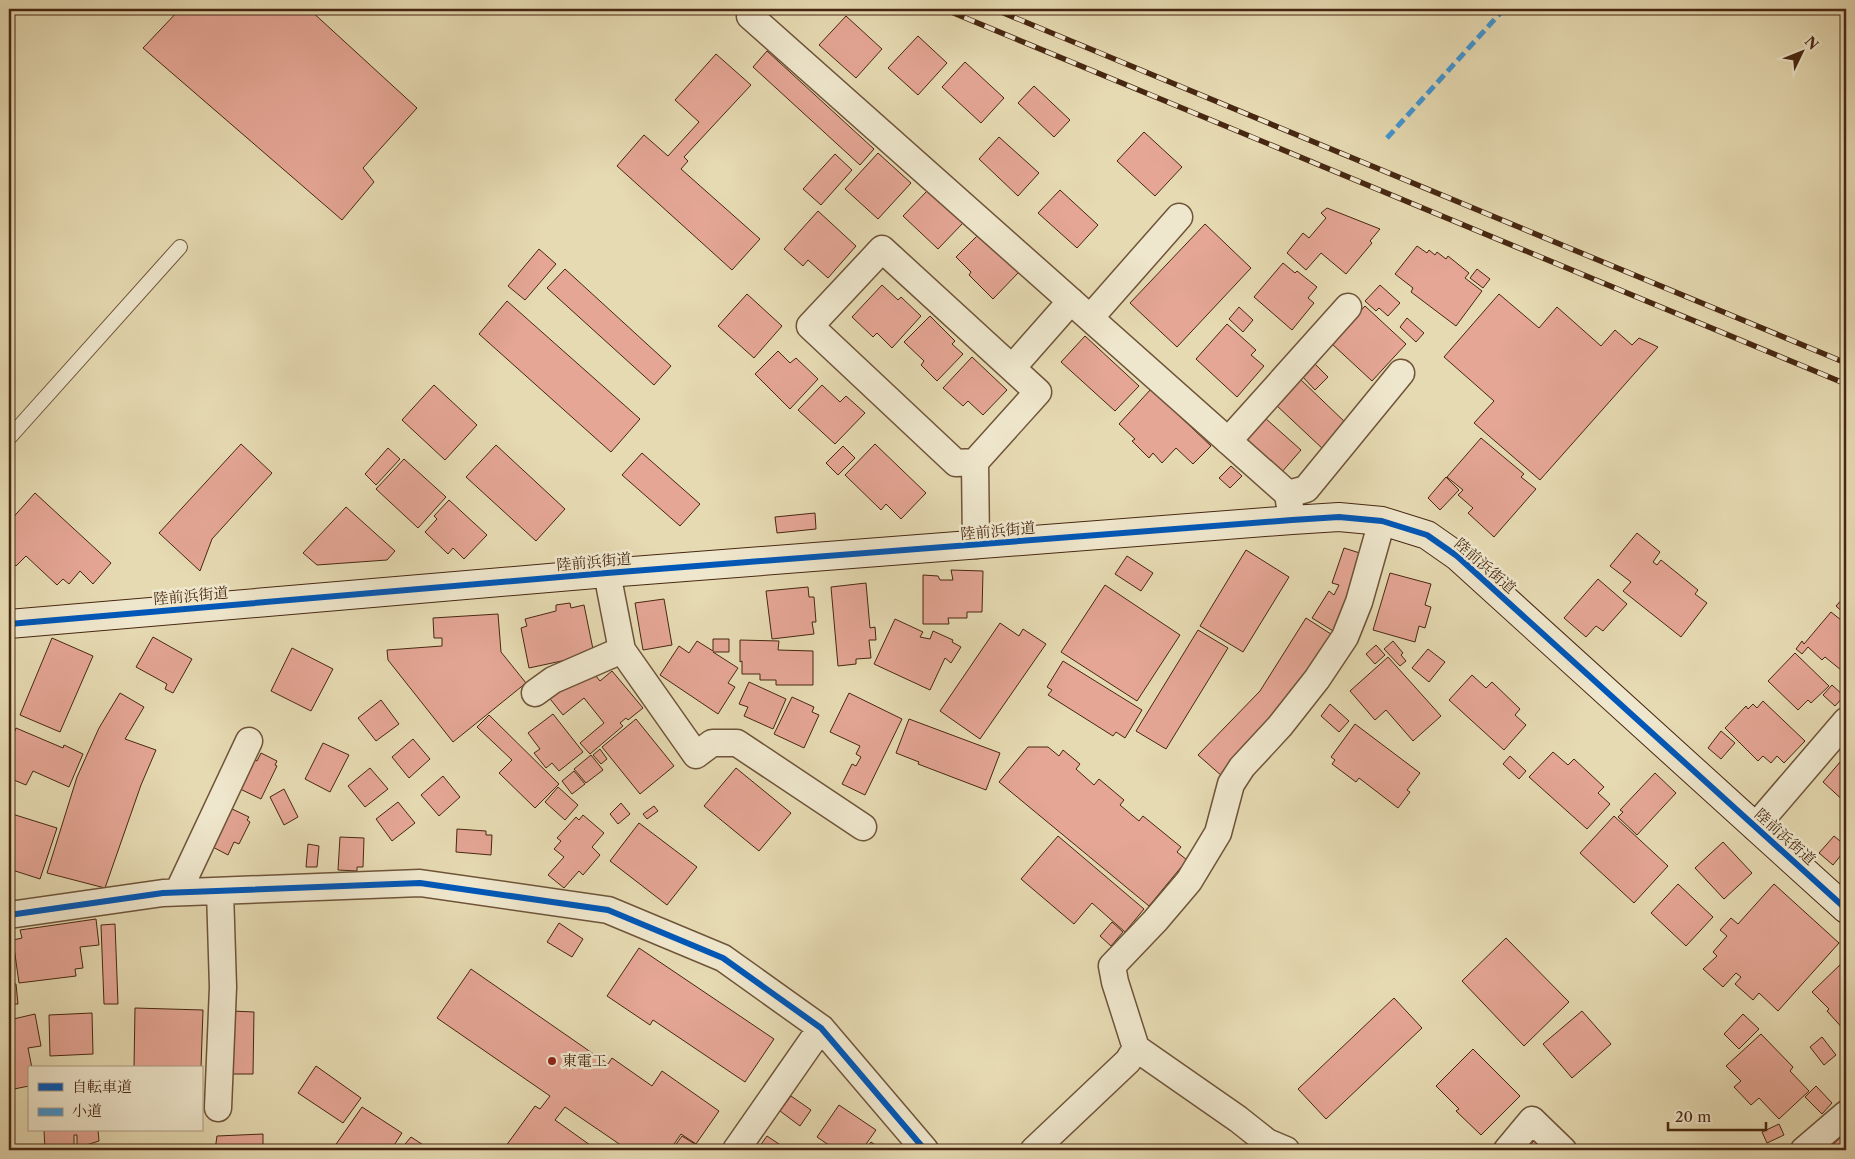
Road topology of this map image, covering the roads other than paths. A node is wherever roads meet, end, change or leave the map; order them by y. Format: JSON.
{"nodes":[{"id":1,"x":750,"y":16,"type":"dead end"},
{"id":2,"x":1179,"y":217,"type":"dead end"},
{"id":3,"x":180,"y":247,"type":"dead end"},
{"id":4,"x":1071,"y":302,"type":"junction"},
{"id":5,"x":1348,"y":307,"type":"dead end"},
{"id":6,"x":1090,"y":318,"type":"junction"},
{"id":7,"x":1012,"y":368,"type":"junction"},
{"id":8,"x":1401,"y":373,"type":"dead end"},
{"id":9,"x":9,"y":438,"type":"edge"},
{"id":10,"x":1228,"y":441,"type":"junction"},
{"id":11,"x":975,"y":462,"type":"junction"},
{"id":12,"x":1288,"y":494,"type":"junction"},
{"id":13,"x":1292,"y":520,"type":"junction"},
{"id":14,"x":1382,"y":521,"type":"junction"},
{"id":15,"x":976,"y":545,"type":"junction"},
{"id":16,"x":607,"y":573,"type":"junction"},
{"id":17,"x":9,"y":624,"type":"edge"},
{"id":18,"x":622,"y":650,"type":"junction"},
{"id":19,"x":535,"y":693,"type":"dead end"},
{"id":20,"x":1846,"y":722,"type":"edge"},
{"id":21,"x":249,"y":741,"type":"dead end"},
{"id":22,"x":863,"y":827,"type":"dead end"},
{"id":23,"x":1755,"y":827,"type":"junction"},
{"id":24,"x":220,"y":891,"type":"junction"},
{"id":25,"x":178,"y":892,"type":"junction"},
{"id":26,"x":1846,"y":909,"type":"edge"},
{"id":27,"x":9,"y":915,"type":"edge"},
{"id":28,"x":821,"y":1028,"type":"junction"},
{"id":29,"x":1136,"y":1048,"type":"junction"},
{"id":30,"x":218,"y":1108,"type":"dead end"},
{"id":31,"x":1846,"y":1114,"type":"edge"},
{"id":32,"x":736,"y":1150,"type":"edge"},
{"id":33,"x":926,"y":1150,"type":"edge"},
{"id":34,"x":1034,"y":1150,"type":"edge"},
{"id":35,"x":1286,"y":1150,"type":"edge"},
{"id":36,"x":1507,"y":1150,"type":"edge"},
{"id":37,"x":1563,"y":1150,"type":"edge"},
{"id":38,"x":1804,"y":1150,"type":"edge"}],
"edges":[{"from":1,"to":4,"type":"street"},
{"from":2,"to":6,"type":"street"},
{"from":3,"to":9,"type":"lane"},
{"from":4,"to":6,"type":"street"},
{"from":4,"to":7,"type":"street"},
{"from":5,"to":10,"type":"street"},
{"from":6,"to":10,"type":"street"},
{"from":7,"to":11,"type":"street"},
{"from":7,"to":11,"type":"street"},
{"from":8,"to":12,"type":"street"},
{"from":10,"to":12,"type":"street"},
{"from":11,"to":15,"type":"street"},
{"from":12,"to":13,"type":"street"},
{"from":13,"to":14,"type":"street","name":"陸前浜街道"},
{"from":13,"to":15,"type":"street","name":"陸前浜街道"},
{"from":14,"to":23,"type":"street","name":"陸前浜街道"},
{"from":14,"to":29,"type":"street"},
{"from":15,"to":16,"type":"street","name":"陸前浜街道"},
{"from":16,"to":17,"type":"street","name":"陸前浜街道"},
{"from":16,"to":18,"type":"street"},
{"from":18,"to":19,"type":"street"},
{"from":18,"to":22,"type":"street"},
{"from":20,"to":23,"type":"street"},
{"from":21,"to":25,"type":"street"},
{"from":23,"to":26,"type":"street","name":"陸前浜街道"},
{"from":24,"to":25,"type":"street"},
{"from":24,"to":28,"type":"street"},
{"from":24,"to":30,"type":"street"},
{"from":25,"to":27,"type":"street"},
{"from":28,"to":32,"type":"street"},
{"from":28,"to":33,"type":"street"},
{"from":29,"to":34,"type":"street"},
{"from":29,"to":35,"type":"street"},
{"from":31,"to":38,"type":"street"},
{"from":36,"to":37,"type":"street"}]}
